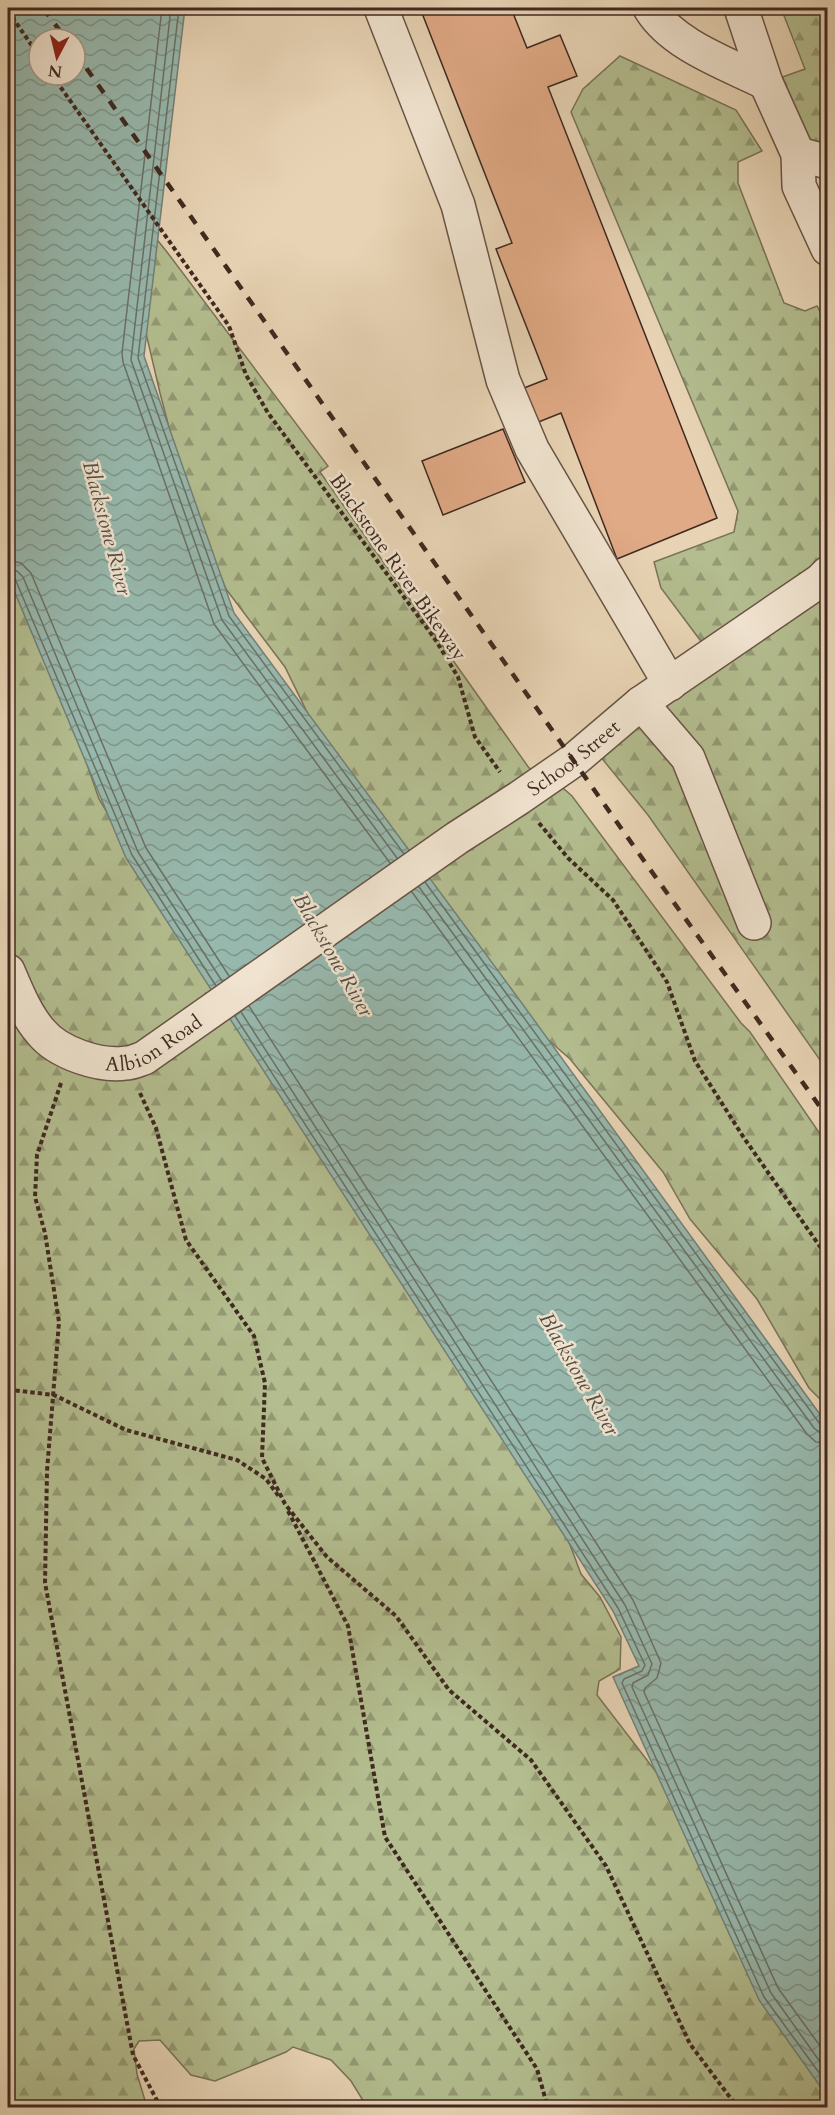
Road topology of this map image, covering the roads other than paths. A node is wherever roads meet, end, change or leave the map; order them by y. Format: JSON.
{"nodes":[{"id":1,"x":381,"y":8,"type":"edge"},
{"id":2,"x":650,"y":8,"type":"edge"},
{"id":3,"x":741,"y":8,"type":"edge"},
{"id":4,"x":766,"y":83,"type":"junction"},
{"id":5,"x":813,"y":158,"type":"edge"},
{"id":6,"x":828,"y":249,"type":"edge"},
{"id":7,"x":819,"y":579,"type":"edge"},
{"id":8,"x":670,"y":684,"type":"junction"},
{"id":9,"x":642,"y":703,"type":"junction"},
{"id":10,"x":754,"y":923,"type":"dead end"},
{"id":11,"x":317,"y":936,"type":"joint"},
{"id":12,"x":8,"y":971,"type":"edge"}],
"edges":[{"from":1,"to":8,"type":"street"},
{"from":2,"to":4,"type":"street"},
{"from":3,"to":4,"type":"street"},
{"from":4,"to":5,"type":"street"},
{"from":5,"to":6,"type":"street"},
{"from":7,"to":8,"type":"street","name":"School Street"},
{"from":8,"to":9,"type":"street","name":"School Street"},
{"from":9,"to":10,"type":"street"},
{"from":9,"to":11,"type":"street","name":"School Street"},
{"from":11,"to":12,"type":"street","name":"Albion Road"}]}
